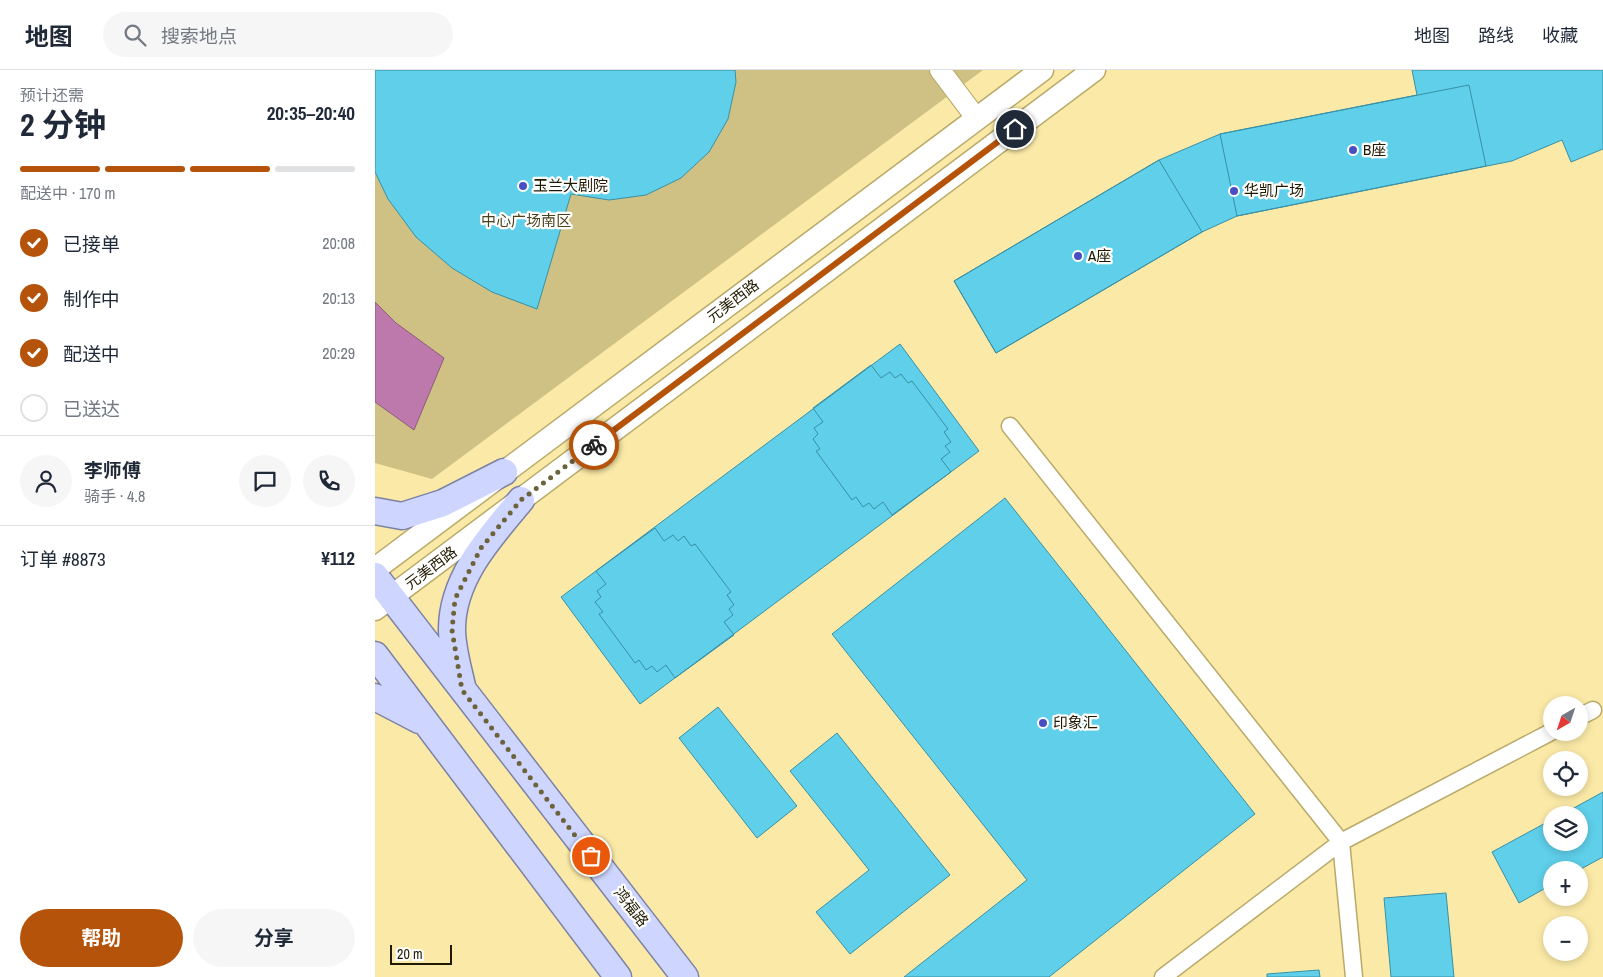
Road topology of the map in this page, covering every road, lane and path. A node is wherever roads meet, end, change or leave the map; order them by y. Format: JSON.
{"nodes":[{"id":1,"x":940,"y":70,"type":"edge"},
{"id":2,"x":1042,"y":70,"type":"edge"},
{"id":3,"x":1095,"y":70,"type":"edge"},
{"id":4,"x":977,"y":119,"type":"junction"},
{"id":5,"x":1010,"y":426,"type":"dead end"},
{"id":6,"x":504,"y":472,"type":"junction"},
{"id":7,"x":521,"y":500,"type":"junction"},
{"id":8,"x":375,"y":512,"type":"edge"},
{"id":9,"x":375,"y":569,"type":"edge"},
{"id":10,"x":375,"y":576,"type":"edge"},
{"id":11,"x":383,"y":603,"type":"edge"},
{"id":12,"x":375,"y":655,"type":"edge"},
{"id":13,"x":462,"y":690,"type":"junction"},
{"id":14,"x":375,"y":697,"type":"edge"},
{"id":15,"x":1593,"y":710,"type":"dead end"},
{"id":16,"x":1588,"y":712,"type":"edge"},
{"id":17,"x":428,"y":725,"type":"junction"},
{"id":18,"x":1543,"y":736,"type":"edge"},
{"id":19,"x":1341,"y":842,"type":"junction"},
{"id":20,"x":618,"y":977,"type":"edge"},
{"id":21,"x":685,"y":977,"type":"edge"},
{"id":22,"x":1163,"y":977,"type":"edge"},
{"id":23,"x":1354,"y":977,"type":"edge"}],
"edges":[{"from":1,"to":4,"type":"street"},
{"from":2,"to":4,"type":"main road","name":"元美西路"},
{"from":3,"to":7,"type":"main road","name":"元美西路"},
{"from":4,"to":6,"type":"main road","name":"元美西路"},
{"from":5,"to":19,"type":"street"},
{"from":6,"to":8,"type":"main road"},
{"from":6,"to":9,"type":"main road","name":"元美西路"},
{"from":7,"to":11,"type":"main road","name":"元美西路"},
{"from":7,"to":13,"type":"main road"},
{"from":10,"to":11,"type":"main road","name":"鸿福路"},
{"from":11,"to":13,"type":"main road","name":"鸿福路"},
{"from":12,"to":17,"type":"main road"},
{"from":13,"to":21,"type":"main road","name":"鸿福路"},
{"from":14,"to":17,"type":"main road"},
{"from":15,"to":16,"type":"street"},
{"from":17,"to":20,"type":"main road"},
{"from":18,"to":19,"type":"street"},
{"from":19,"to":22,"type":"street"},
{"from":19,"to":23,"type":"street"}]}
